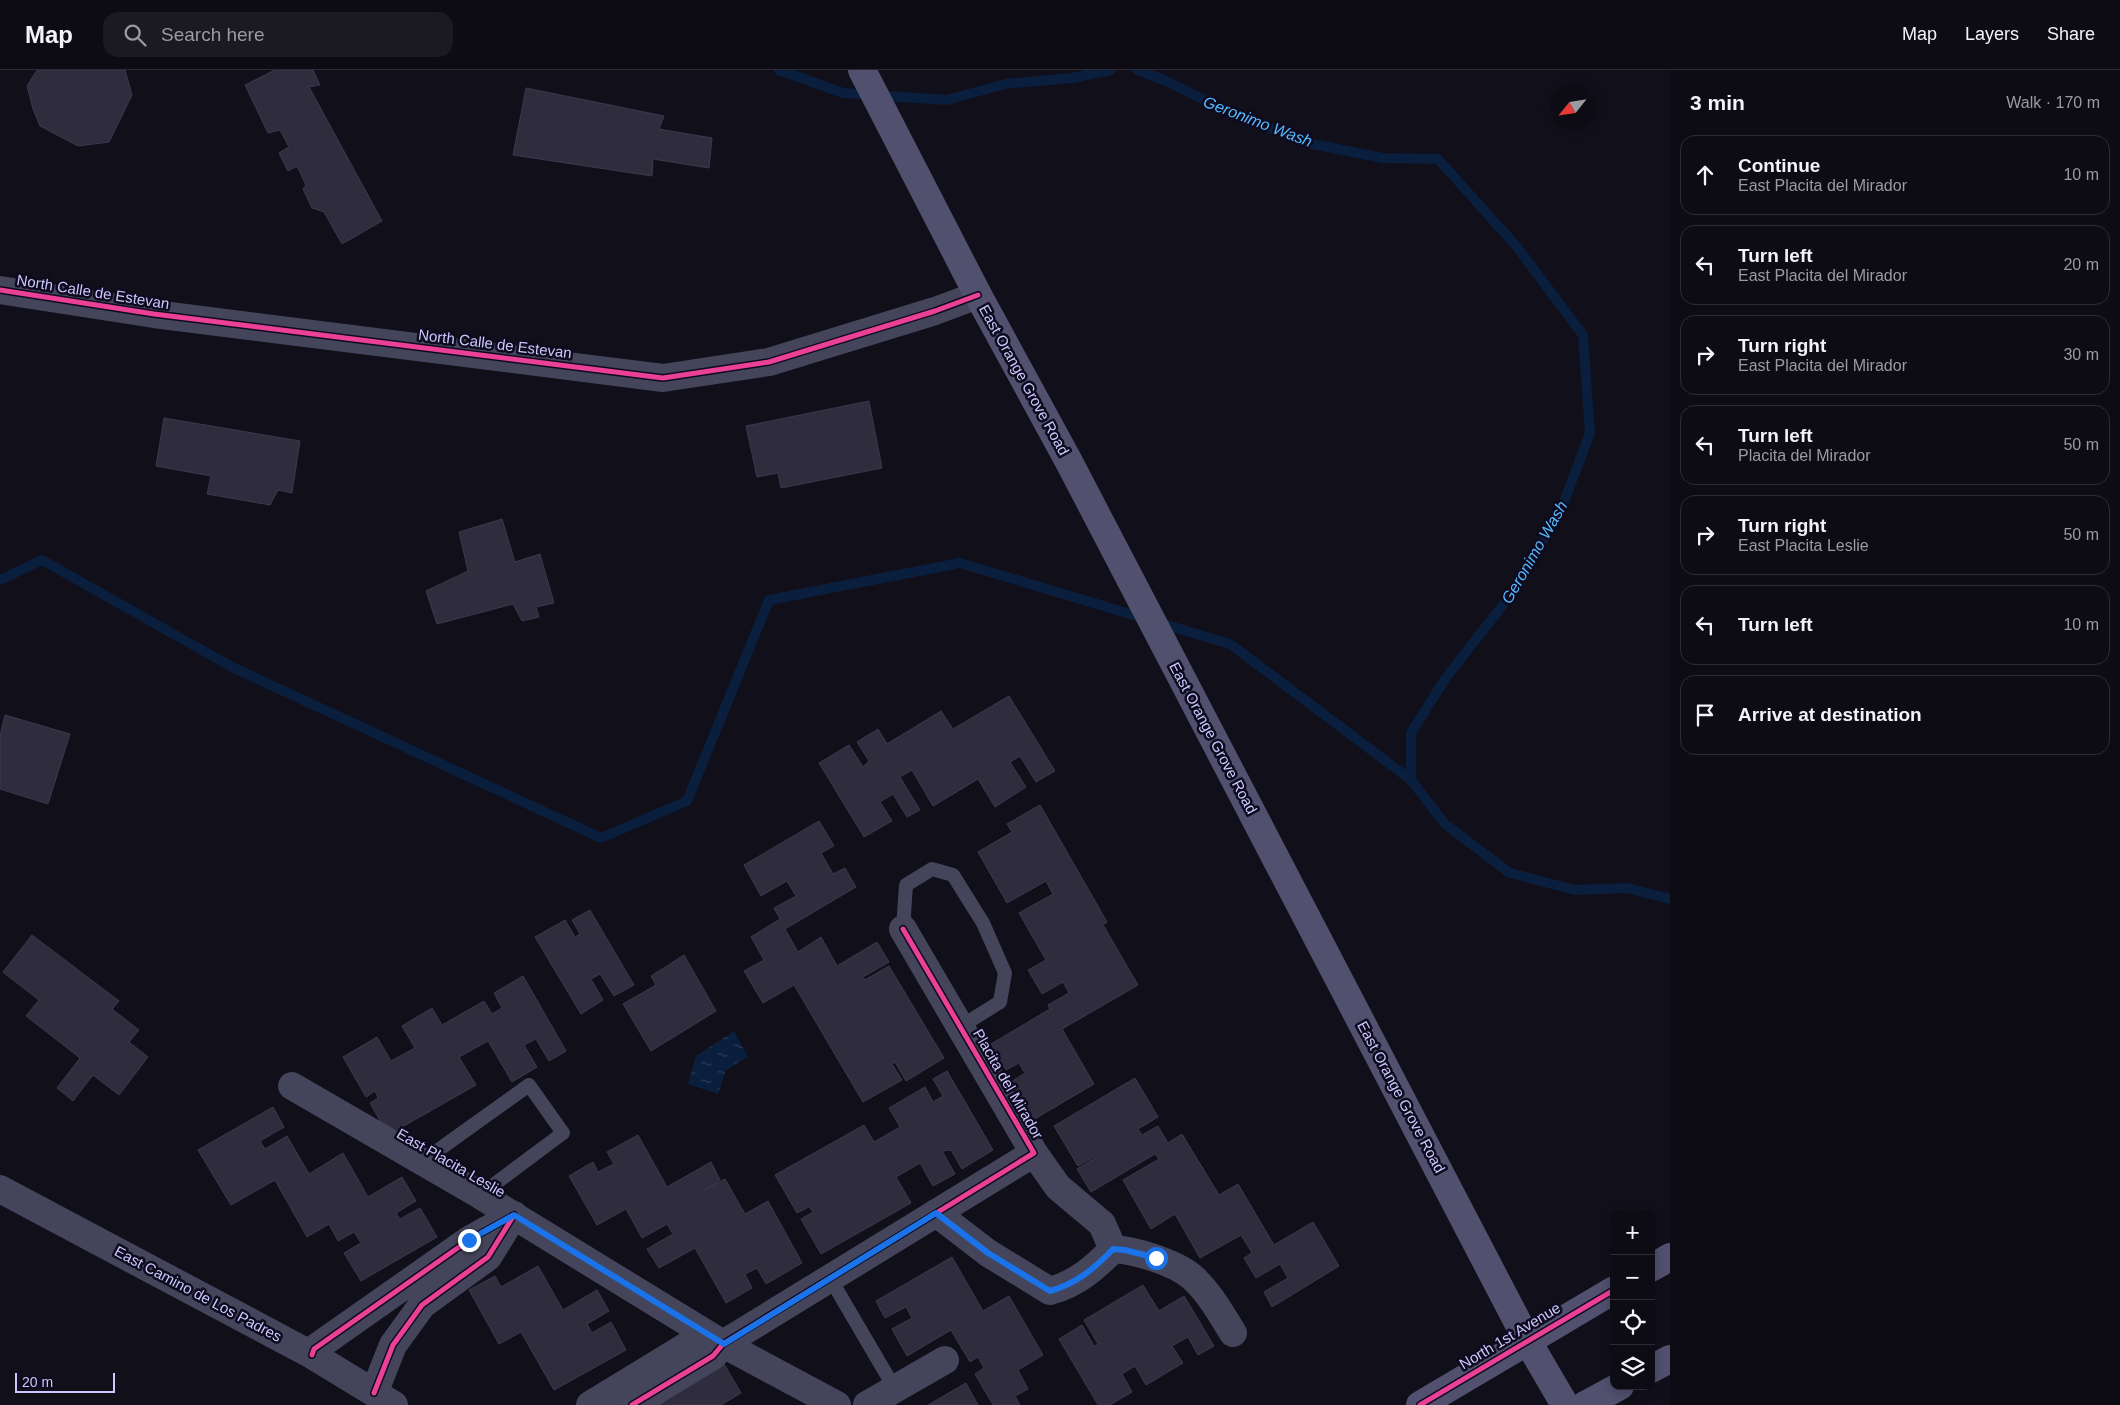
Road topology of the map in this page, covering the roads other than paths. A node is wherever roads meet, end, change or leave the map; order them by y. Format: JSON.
{"nodes":[{"id":1,"x":862,"y":70,"type":"edge"},
{"id":2,"x":0,"y":290,"type":"edge"},
{"id":3,"x":978,"y":295,"type":"junction"},
{"id":4,"x":903,"y":929,"type":"joint"},
{"id":5,"x":960,"y":1027,"type":"junction"},
{"id":6,"x":292,"y":1086,"type":"dead end"},
{"id":7,"x":1034,"y":1153,"type":"junction"},
{"id":8,"x":423,"y":1161,"type":"junction"},
{"id":9,"x":0,"y":1189,"type":"edge"},
{"id":10,"x":480,"y":1194,"type":"junction"},
{"id":11,"x":936,"y":1213,"type":"junction"},
{"id":12,"x":514,"y":1215,"type":"junction"},
{"id":13,"x":1113,"y":1249,"type":"junction"},
{"id":14,"x":1670,"y":1257,"type":"edge"},
{"id":15,"x":1655,"y":1266,"type":"edge"},
{"id":16,"x":830,"y":1278,"type":"junction"},
{"id":17,"x":1610,"y":1292,"type":"edge"},
{"id":18,"x":1233,"y":1333,"type":"dead end"},
{"id":19,"x":1528,"y":1340,"type":"junction"},
{"id":20,"x":724,"y":1344,"type":"junction"},
{"id":21,"x":312,"y":1355,"type":"junction"},
{"id":22,"x":1670,"y":1359,"type":"edge"},
{"id":23,"x":945,"y":1360,"type":"dead end"},
{"id":24,"x":1655,"y":1367,"type":"edge"},
{"id":25,"x":894,"y":1389,"type":"junction"},
{"id":26,"x":1613,"y":1390,"type":"edge"},
{"id":27,"x":384,"y":1399,"type":"edge"},
{"id":28,"x":590,"y":1405,"type":"edge"},
{"id":29,"x":632,"y":1405,"type":"edge"},
{"id":30,"x":837,"y":1405,"type":"edge"},
{"id":31,"x":867,"y":1405,"type":"edge"},
{"id":32,"x":1420,"y":1405,"type":"edge"},
{"id":33,"x":1565,"y":1405,"type":"edge"},
{"id":34,"x":1585,"y":1405,"type":"edge"}],
"edges":[{"from":1,"to":3,"type":"main road","name":"East Orange Grove Road"},
{"from":2,"to":3,"type":"street","name":"North Calle de Estevan"},
{"from":3,"to":19,"type":"main road","name":"East Orange Grove Road"},
{"from":4,"to":5,"type":"street","name":"Placita del Mirador"},
{"from":4,"to":5,"type":"lane"},
{"from":5,"to":7,"type":"street","name":"Placita del Mirador"},
{"from":6,"to":8,"type":"street","name":"East Placita Leslie"},
{"from":7,"to":11,"type":"street","name":"Placita del Mirador"},
{"from":7,"to":13,"type":"street"},
{"from":8,"to":10,"type":"street","name":"East Placita Leslie"},
{"from":8,"to":10,"type":"lane"},
{"from":9,"to":21,"type":"street","name":"East Camino de Los Padres"},
{"from":10,"to":12,"type":"street","name":"East Placita Leslie"},
{"from":11,"to":13,"type":"street"},
{"from":11,"to":16,"type":"street","name":"Placita del Mirador"},
{"from":12,"to":20,"type":"street","name":"East Placita Leslie"},
{"from":12,"to":21,"type":"street"},
{"from":12,"to":27,"type":"street"},
{"from":13,"to":18,"type":"street"},
{"from":14,"to":15,"type":"main road"},
{"from":16,"to":20,"type":"street","name":"Placita del Mirador"},
{"from":16,"to":25,"type":"lane"},
{"from":17,"to":19,"type":"main road","name":"North 1st Avenue"},
{"from":19,"to":32,"type":"main road","name":"North 1st Avenue"},
{"from":19,"to":33,"type":"main road","name":"East Orange Grove Road"},
{"from":20,"to":28,"type":"street"},
{"from":20,"to":29,"type":"street","name":"Placita del Mirador"},
{"from":20,"to":30,"type":"street","name":"East Placita Leslie"},
{"from":21,"to":27,"type":"street","name":"East Camino de Los Padres"},
{"from":22,"to":24,"type":"main road"},
{"from":23,"to":25,"type":"street"},
{"from":25,"to":31,"type":"street"},
{"from":26,"to":34,"type":"main road"}]}
